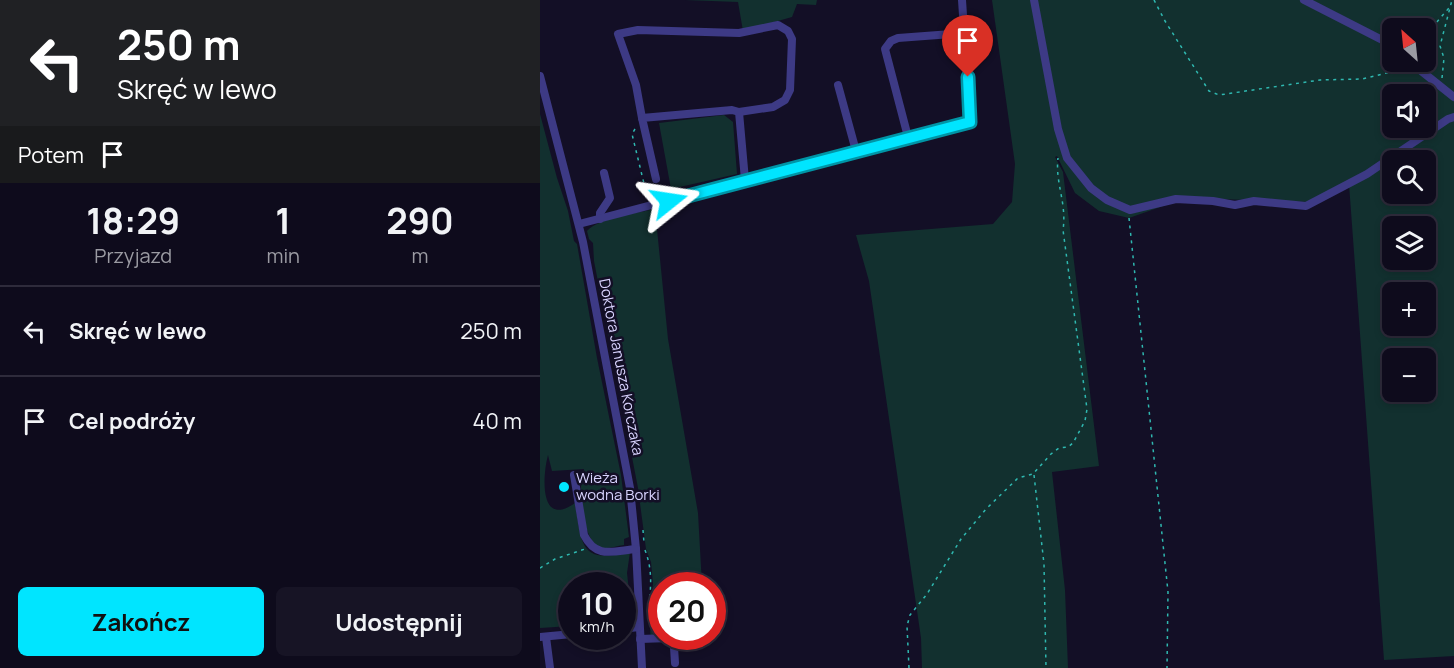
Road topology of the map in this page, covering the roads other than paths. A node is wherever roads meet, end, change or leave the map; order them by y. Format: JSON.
{"nodes":[{"id":1,"x":962,"y":0,"type":"edge"},
{"id":2,"x":1034,"y":0,"type":"edge"},
{"id":3,"x":1304,"y":0,"type":"edge"},
{"id":4,"x":965,"y":33,"type":"junction"},
{"id":5,"x":1382,"y":40,"type":"edge"},
{"id":6,"x":1423,"y":72,"type":"edge"},
{"id":7,"x":540,"y":76,"type":"edge"},
{"id":8,"x":838,"y":85,"type":"dead end"},
{"id":9,"x":1454,"y":97,"type":"edge"},
{"id":10,"x":739,"y":112,"type":"junction"},
{"id":11,"x":1454,"y":117,"type":"edge"},
{"id":12,"x":642,"y":118,"type":"junction"},
{"id":13,"x":908,"y":137,"type":"junction"},
{"id":14,"x":856,"y":151,"type":"junction"},
{"id":15,"x":604,"y":173,"type":"dead end"},
{"id":16,"x":656,"y":179,"type":"dead end"},
{"id":17,"x":745,"y":180,"type":"junction"},
{"id":18,"x":600,"y":219,"type":"junction"},
{"id":19,"x":579,"y":224,"type":"junction"},
{"id":20,"x":574,"y":475,"type":"dead end"},
{"id":21,"x":636,"y":549,"type":"junction"},
{"id":22,"x":636,"y":627,"type":"edge"},
{"id":23,"x":639,"y":627,"type":"junction"},
{"id":24,"x":543,"y":637,"type":"edge"},
{"id":25,"x":640,"y":639,"type":"junction"},
{"id":26,"x":675,"y":663,"type":"dead end"},
{"id":27,"x":550,"y":668,"type":"edge"},
{"id":28,"x":642,"y":668,"type":"edge"}],
"edges":[{"from":1,"to":4,"type":"street"},
{"from":2,"to":11,"type":"street"},
{"from":3,"to":5,"type":"street"},
{"from":4,"to":13,"type":"street"},
{"from":4,"to":13,"type":"street"},
{"from":6,"to":9,"type":"street"},
{"from":7,"to":19,"type":"street","name":"Doktora Janusza Korczaka"},
{"from":8,"to":14,"type":"street"},
{"from":10,"to":12,"type":"street"},
{"from":10,"to":12,"type":"street"},
{"from":10,"to":17,"type":"street"},
{"from":12,"to":16,"type":"street"},
{"from":13,"to":14,"type":"street"},
{"from":14,"to":17,"type":"street"},
{"from":15,"to":18,"type":"street"},
{"from":17,"to":18,"type":"street"},
{"from":18,"to":19,"type":"street"},
{"from":19,"to":21,"type":"street","name":"Doktora Janusza Korczaka"},
{"from":20,"to":21,"type":"street"},
{"from":21,"to":23,"type":"street","name":"Doktora Janusza Korczaka"},
{"from":22,"to":23,"type":"street"},
{"from":23,"to":25,"type":"street","name":"Doktora Janusza Korczaka"},
{"from":24,"to":27,"type":"street"},
{"from":25,"to":26,"type":"street"},
{"from":25,"to":28,"type":"street","name":"Doktora Janusza Korczaka"}]}
